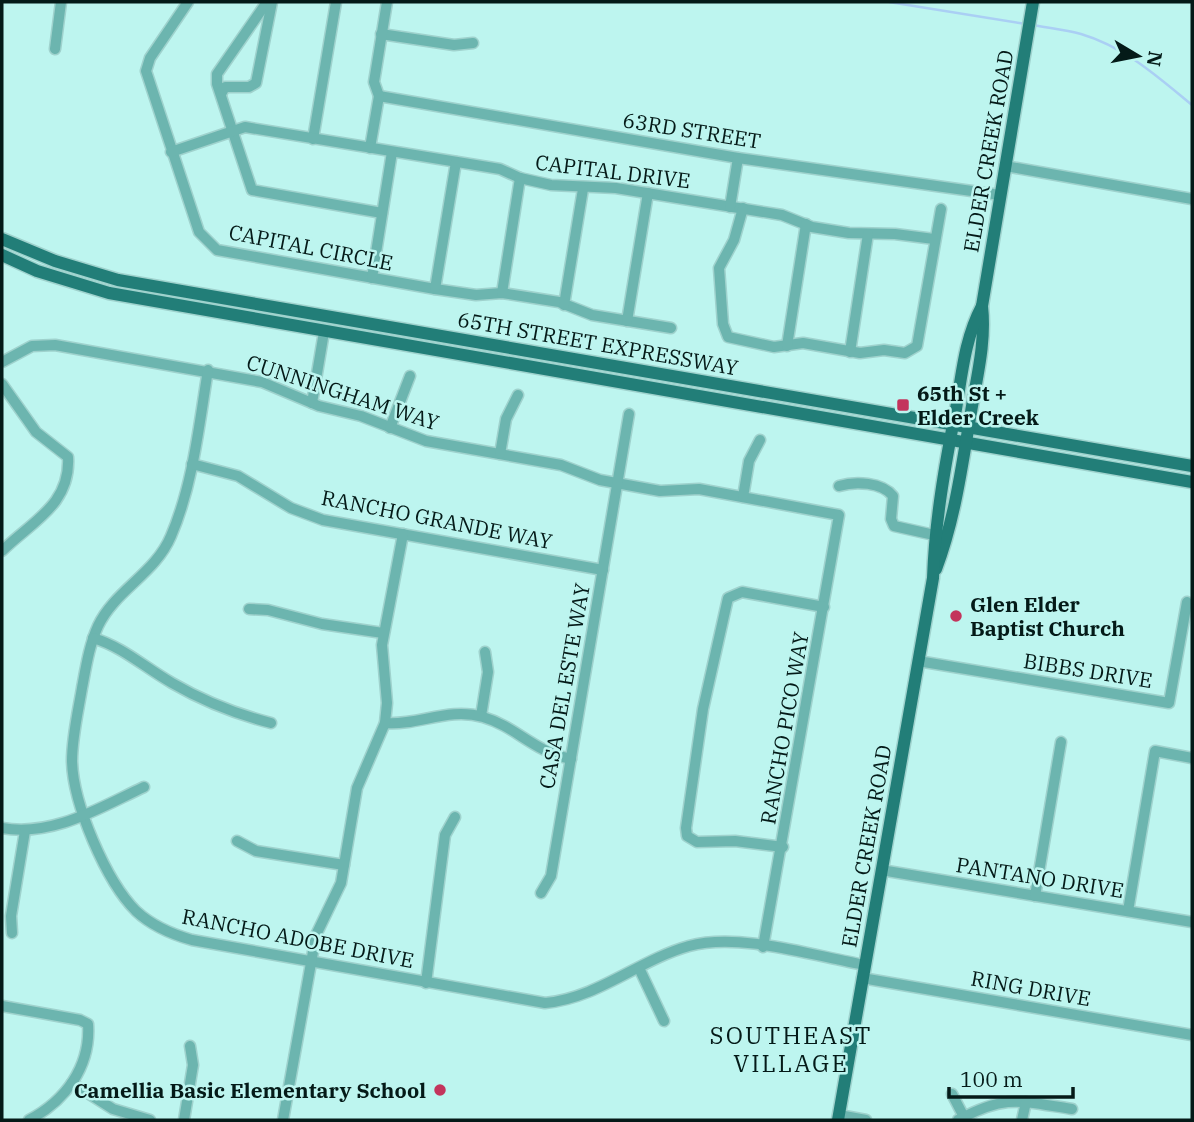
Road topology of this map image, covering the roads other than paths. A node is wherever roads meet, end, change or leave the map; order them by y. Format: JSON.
{"nodes":[{"id":1,"x":61,"y":2,"type":"edge"},
{"id":2,"x":188,"y":2,"type":"edge"},
{"id":3,"x":270,"y":2,"type":"edge"},
{"id":4,"x":336,"y":2,"type":"edge"},
{"id":5,"x":387,"y":2,"type":"edge"},
{"id":6,"x":1032,"y":7,"type":"edge"},
{"id":7,"x":381,"y":34,"type":"junction"},
{"id":8,"x":473,"y":43,"type":"dead end"},
{"id":9,"x":55,"y":49,"type":"dead end"},
{"id":10,"x":220,"y":94,"type":"junction"},
{"id":11,"x":379,"y":96,"type":"junction"},
{"id":12,"x":233,"y":133,"type":"junction"},
{"id":13,"x":313,"y":139,"type":"junction"},
{"id":14,"x":370,"y":148,"type":"junction"},
{"id":15,"x":171,"y":152,"type":"junction"},
{"id":16,"x":392,"y":152,"type":"junction"},
{"id":17,"x":738,"y":158,"type":"junction"},
{"id":18,"x":456,"y":162,"type":"junction"},
{"id":19,"x":1005,"y":166,"type":"junction"},
{"id":20,"x":520,"y":178,"type":"junction"},
{"id":21,"x":583,"y":189,"type":"junction"},
{"id":22,"x":648,"y":194,"type":"junction"},
{"id":23,"x":1000,"y":195,"type":"junction"},
{"id":24,"x":1192,"y":199,"type":"edge"},
{"id":25,"x":730,"y":207,"type":"junction"},
{"id":26,"x":743,"y":208,"type":"junction"},
{"id":27,"x":940,"y":209,"type":"dead end"},
{"id":28,"x":382,"y":213,"type":"junction"},
{"id":29,"x":806,"y":224,"type":"junction"},
{"id":30,"x":869,"y":234,"type":"junction"},
{"id":31,"x":2,"y":239,"type":"edge"},
{"id":32,"x":934,"y":239,"type":"junction"},
{"id":33,"x":2,"y":255,"type":"edge"},
{"id":34,"x":372,"y":278,"type":"junction"},
{"id":35,"x":435,"y":289,"type":"junction"},
{"id":36,"x":502,"y":293,"type":"junction"},
{"id":37,"x":564,"y":305,"type":"junction"},
{"id":38,"x":982,"y":306,"type":"junction"},
{"id":39,"x":627,"y":321,"type":"junction"},
{"id":40,"x":671,"y":328,"type":"dead end"},
{"id":41,"x":324,"y":332,"type":"junction"},
{"id":42,"x":787,"y":345,"type":"junction"},
{"id":43,"x":850,"y":352,"type":"junction"},
{"id":44,"x":2,"y":362,"type":"edge"},
{"id":45,"x":208,"y":370,"type":"junction"},
{"id":46,"x":410,"y":376,"type":"dead end"},
{"id":47,"x":2,"y":384,"type":"edge"},
{"id":48,"x":518,"y":395,"type":"dead end"},
{"id":49,"x":312,"y":403,"type":"junction"},
{"id":50,"x":629,"y":414,"type":"dead end"},
{"id":51,"x":953,"y":425,"type":"junction"},
{"id":52,"x":969,"y":427,"type":"junction"},
{"id":53,"x":390,"y":428,"type":"junction"},
{"id":54,"x":760,"y":440,"type":"dead end"},
{"id":55,"x":950,"y":441,"type":"junction"},
{"id":56,"x":966,"y":444,"type":"junction"},
{"id":57,"x":500,"y":454,"type":"junction"},
{"id":58,"x":192,"y":464,"type":"junction"},
{"id":59,"x":1192,"y":466,"type":"edge"},
{"id":60,"x":1192,"y":482,"type":"edge"},
{"id":61,"x":618,"y":484,"type":"junction"},
{"id":62,"x":839,"y":486,"type":"dead end"},
{"id":63,"x":743,"y":497,"type":"junction"},
{"id":64,"x":839,"y":515,"type":"joint"},
{"id":65,"x":403,"y":534,"type":"junction"},
{"id":66,"x":934,"y":535,"type":"junction"},
{"id":67,"x":2,"y":551,"type":"edge"},
{"id":68,"x":603,"y":569,"type":"junction"},
{"id":69,"x":933,"y":578,"type":"junction"},
{"id":70,"x":1187,"y":602,"type":"dead end"},
{"id":71,"x":824,"y":607,"type":"junction"},
{"id":72,"x":249,"y":609,"type":"dead end"},
{"id":73,"x":383,"y":632,"type":"junction"},
{"id":74,"x":93,"y":638,"type":"junction"},
{"id":75,"x":485,"y":652,"type":"dead end"},
{"id":76,"x":918,"y":661,"type":"junction"},
{"id":77,"x":481,"y":716,"type":"junction"},
{"id":78,"x":271,"y":723,"type":"dead end"},
{"id":79,"x":385,"y":723,"type":"junction"},
{"id":80,"x":1061,"y":742,"type":"dead end"},
{"id":81,"x":1192,"y":758,"type":"edge"},
{"id":82,"x":571,"y":759,"type":"junction"},
{"id":83,"x":144,"y":787,"type":"dead end"},
{"id":84,"x":83,"y":815,"type":"junction"},
{"id":85,"x":455,"y":817,"type":"dead end"},
{"id":86,"x":2,"y":828,"type":"edge"},
{"id":87,"x":25,"y":831,"type":"junction"},
{"id":88,"x":237,"y":841,"type":"dead end"},
{"id":89,"x":782,"y":847,"type":"junction"},
{"id":90,"x":344,"y":865,"type":"junction"},
{"id":91,"x":881,"y":870,"type":"junction"},
{"id":92,"x":541,"y":893,"type":"dead end"},
{"id":93,"x":1035,"y":896,"type":"junction"},
{"id":94,"x":1128,"y":911,"type":"junction"},
{"id":95,"x":1192,"y":922,"type":"edge"},
{"id":96,"x":12,"y":933,"type":"dead end"},
{"id":97,"x":763,"y":947,"type":"junction"},
{"id":98,"x":311,"y":962,"type":"junction"},
{"id":99,"x":639,"y":968,"type":"junction"},
{"id":100,"x":864,"y":971,"type":"junction"},
{"id":101,"x":426,"y":983,"type":"junction"},
{"id":102,"x":2,"y":1006,"type":"edge"},
{"id":103,"x":664,"y":1021,"type":"dead end"},
{"id":104,"x":1192,"y":1035,"type":"edge"},
{"id":105,"x":190,"y":1046,"type":"dead end"},
{"id":106,"x":72,"y":1083,"type":"junction"},
{"id":107,"x":952,"y":1094,"type":"dead end"},
{"id":108,"x":1026,"y":1102,"type":"junction"},
{"id":109,"x":1072,"y":1109,"type":"dead end"},
{"id":110,"x":838,"y":1118,"type":"edge"},
{"id":111,"x":961,"y":1118,"type":"edge"},
{"id":112,"x":29,"y":1120,"type":"edge"},
{"id":113,"x":142,"y":1120,"type":"edge"},
{"id":114,"x":184,"y":1120,"type":"edge"},
{"id":115,"x":284,"y":1120,"type":"edge"},
{"id":116,"x":866,"y":1120,"type":"edge"},
{"id":117,"x":1022,"y":1120,"type":"edge"}],
"edges":[{"from":1,"to":9,"type":"street"},
{"from":2,"to":15,"type":"street","name":"CAPITAL CIRCLE"},
{"from":3,"to":10,"type":"street"},
{"from":3,"to":10,"type":"street"},
{"from":4,"to":13,"type":"street"},
{"from":5,"to":7,"type":"street"},
{"from":6,"to":19,"type":"main road","name":"ELDER CREEK ROAD"},
{"from":7,"to":8,"type":"street"},
{"from":7,"to":11,"type":"street"},
{"from":10,"to":12,"type":"street"},
{"from":11,"to":14,"type":"street"},
{"from":11,"to":17,"type":"street","name":"63RD STREET"},
{"from":12,"to":13,"type":"street","name":"CAPITAL DRIVE"},
{"from":12,"to":15,"type":"street","name":"CAPITAL DRIVE"},
{"from":12,"to":28,"type":"street"},
{"from":13,"to":14,"type":"street","name":"CAPITAL DRIVE"},
{"from":14,"to":16,"type":"street","name":"CAPITAL DRIVE"},
{"from":15,"to":34,"type":"street","name":"CAPITAL CIRCLE"},
{"from":16,"to":18,"type":"street","name":"CAPITAL DRIVE"},
{"from":16,"to":28,"type":"street"},
{"from":17,"to":23,"type":"street","name":"63RD STREET"},
{"from":17,"to":25,"type":"street"},
{"from":18,"to":20,"type":"street","name":"CAPITAL DRIVE"},
{"from":18,"to":35,"type":"street"},
{"from":19,"to":23,"type":"main road","name":"ELDER CREEK ROAD"},
{"from":19,"to":24,"type":"street"},
{"from":20,"to":21,"type":"street","name":"CAPITAL DRIVE"},
{"from":20,"to":36,"type":"street"},
{"from":21,"to":22,"type":"street","name":"CAPITAL DRIVE"},
{"from":21,"to":37,"type":"street"},
{"from":22,"to":25,"type":"street","name":"CAPITAL DRIVE"},
{"from":22,"to":39,"type":"street"},
{"from":23,"to":38,"type":"main road","name":"ELDER CREEK ROAD"},
{"from":25,"to":26,"type":"street","name":"CAPITAL DRIVE"},
{"from":26,"to":29,"type":"street","name":"CAPITAL DRIVE"},
{"from":26,"to":42,"type":"street"},
{"from":27,"to":32,"type":"street"},
{"from":28,"to":34,"type":"street"},
{"from":29,"to":30,"type":"street","name":"CAPITAL DRIVE"},
{"from":29,"to":42,"type":"street"},
{"from":30,"to":32,"type":"street","name":"CAPITAL DRIVE"},
{"from":30,"to":43,"type":"street"},
{"from":31,"to":51,"type":"main road","name":"65TH STREET EXPRESSWAY"},
{"from":32,"to":43,"type":"street"},
{"from":33,"to":41,"type":"main road","name":"65TH STREET EXPRESSWAY"},
{"from":34,"to":35,"type":"street","name":"CAPITAL CIRCLE"},
{"from":35,"to":36,"type":"street","name":"CAPITAL CIRCLE"},
{"from":36,"to":37,"type":"street","name":"CAPITAL CIRCLE"},
{"from":37,"to":39,"type":"street","name":"CAPITAL CIRCLE"},
{"from":38,"to":51,"type":"main road","name":"ELDER CREEK ROAD"},
{"from":38,"to":52,"type":"main road","name":"ELDER CREEK ROAD"},
{"from":39,"to":40,"type":"street","name":"CAPITAL CIRCLE"},
{"from":41,"to":49,"type":"street"},
{"from":41,"to":55,"type":"main road","name":"65TH STREET EXPRESSWAY"},
{"from":42,"to":43,"type":"street"},
{"from":44,"to":45,"type":"street","name":"CUNNINGHAM WAY"},
{"from":45,"to":49,"type":"street","name":"CUNNINGHAM WAY"},
{"from":45,"to":58,"type":"street","name":"RANCHO ADOBE DRIVE"},
{"from":46,"to":53,"type":"street"},
{"from":47,"to":67,"type":"street"},
{"from":48,"to":57,"type":"street"},
{"from":49,"to":53,"type":"street","name":"CUNNINGHAM WAY"},
{"from":50,"to":61,"type":"street","name":"CASA DEL ESTE WAY"},
{"from":51,"to":52,"type":"main road","name":"65TH STREET EXPRESSWAY"},
{"from":51,"to":55,"type":"main road","name":"ELDER CREEK ROAD"},
{"from":52,"to":56,"type":"main road","name":"ELDER CREEK ROAD"},
{"from":52,"to":59,"type":"main road","name":"65TH STREET EXPRESSWAY"},
{"from":53,"to":57,"type":"street","name":"CUNNINGHAM WAY"},
{"from":54,"to":63,"type":"street"},
{"from":55,"to":56,"type":"main road","name":"65TH STREET EXPRESSWAY"},
{"from":55,"to":66,"type":"main road","name":"ELDER CREEK ROAD"},
{"from":56,"to":60,"type":"main road","name":"65TH STREET EXPRESSWAY"},
{"from":56,"to":69,"type":"main road","name":"ELDER CREEK ROAD"},
{"from":57,"to":61,"type":"street","name":"CUNNINGHAM WAY"},
{"from":58,"to":65,"type":"street","name":"RANCHO GRANDE WAY"},
{"from":58,"to":74,"type":"street","name":"RANCHO ADOBE DRIVE"},
{"from":61,"to":63,"type":"street","name":"CUNNINGHAM WAY"},
{"from":61,"to":68,"type":"street","name":"CASA DEL ESTE WAY"},
{"from":62,"to":66,"type":"street"},
{"from":63,"to":64,"type":"street","name":"CUNNINGHAM WAY"},
{"from":64,"to":71,"type":"street","name":"RANCHO PICO WAY"},
{"from":65,"to":68,"type":"street","name":"RANCHO GRANDE WAY"},
{"from":65,"to":73,"type":"street"},
{"from":66,"to":69,"type":"main road","name":"ELDER CREEK ROAD"},
{"from":68,"to":82,"type":"street","name":"CASA DEL ESTE WAY"},
{"from":69,"to":76,"type":"main road","name":"ELDER CREEK ROAD"},
{"from":70,"to":76,"type":"street","name":"BIBBS DRIVE"},
{"from":71,"to":89,"type":"street","name":"RANCHO PICO WAY"},
{"from":71,"to":89,"type":"street"},
{"from":72,"to":73,"type":"street"},
{"from":73,"to":79,"type":"street"},
{"from":74,"to":78,"type":"street"},
{"from":74,"to":84,"type":"street","name":"RANCHO ADOBE DRIVE"},
{"from":75,"to":77,"type":"street"},
{"from":76,"to":91,"type":"main road","name":"ELDER CREEK ROAD"},
{"from":77,"to":79,"type":"street"},
{"from":77,"to":82,"type":"street"},
{"from":79,"to":90,"type":"street"},
{"from":80,"to":93,"type":"street"},
{"from":81,"to":94,"type":"street"},
{"from":82,"to":92,"type":"street","name":"CASA DEL ESTE WAY"},
{"from":83,"to":84,"type":"street"},
{"from":84,"to":87,"type":"street"},
{"from":84,"to":98,"type":"street","name":"RANCHO ADOBE DRIVE"},
{"from":85,"to":101,"type":"street"},
{"from":86,"to":87,"type":"street"},
{"from":87,"to":96,"type":"street"},
{"from":88,"to":90,"type":"street"},
{"from":89,"to":97,"type":"street","name":"RANCHO PICO WAY"},
{"from":90,"to":98,"type":"street"},
{"from":91,"to":93,"type":"street","name":"PANTANO DRIVE"},
{"from":91,"to":100,"type":"main road","name":"ELDER CREEK ROAD"},
{"from":93,"to":94,"type":"street","name":"PANTANO DRIVE"},
{"from":94,"to":95,"type":"street","name":"PANTANO DRIVE"},
{"from":97,"to":99,"type":"street","name":"RANCHO ADOBE DRIVE"},
{"from":97,"to":100,"type":"street","name":"RANCHO ADOBE DRIVE"},
{"from":98,"to":101,"type":"street","name":"RANCHO ADOBE DRIVE"},
{"from":98,"to":115,"type":"street"},
{"from":99,"to":101,"type":"street","name":"RANCHO ADOBE DRIVE"},
{"from":99,"to":103,"type":"street"},
{"from":100,"to":104,"type":"street","name":"RING DRIVE"},
{"from":100,"to":110,"type":"main road","name":"ELDER CREEK ROAD"},
{"from":102,"to":106,"type":"street"},
{"from":105,"to":114,"type":"street"},
{"from":106,"to":112,"type":"street"},
{"from":106,"to":113,"type":"street"},
{"from":107,"to":111,"type":"street"},
{"from":108,"to":109,"type":"street"},
{"from":108,"to":111,"type":"street"},
{"from":108,"to":117,"type":"street"},
{"from":110,"to":116,"type":"street"}]}
